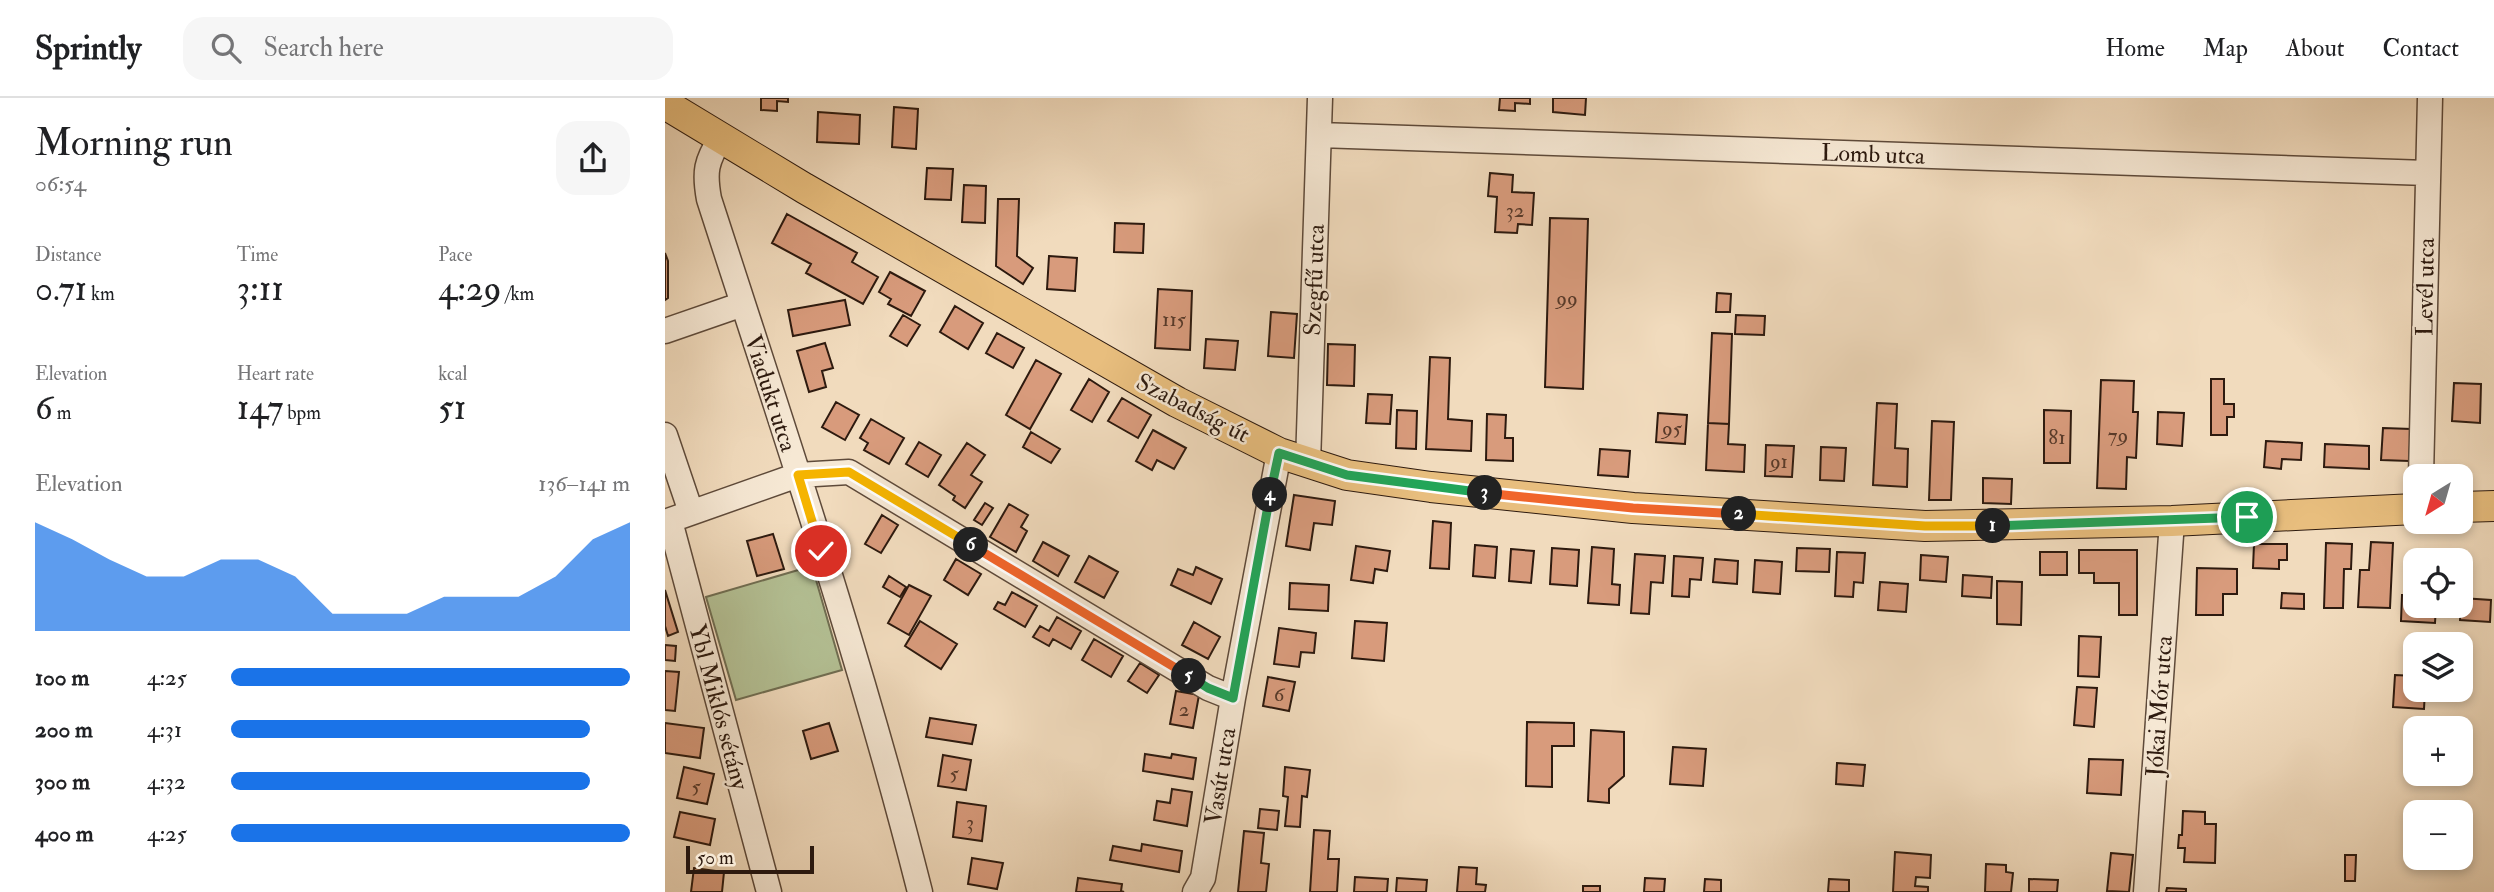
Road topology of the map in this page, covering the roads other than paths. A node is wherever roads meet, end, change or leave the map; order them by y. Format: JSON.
{"nodes":[{"id":1,"x":1320,"y":98,"type":"edge"},
{"id":2,"x":2430,"y":98,"type":"edge"},
{"id":3,"x":665,"y":104,"type":"edge"},
{"id":4,"x":1319,"y":135,"type":"junction"},
{"id":5,"x":722,"y":138,"type":"junction"},
{"id":6,"x":2427,"y":173,"type":"junction"},
{"id":7,"x":743,"y":304,"type":"junction"},
{"id":8,"x":665,"y":331,"type":"edge"},
{"id":9,"x":665,"y":435,"type":"edge"},
{"id":10,"x":1279,"y":453,"type":"junction"},
{"id":11,"x":1308,"y":463,"type":"junction"},
{"id":12,"x":2421,"y":464,"type":"edge"},
{"id":13,"x":798,"y":475,"type":"junction"},
{"id":14,"x":2494,"y":506,"type":"edge"},
{"id":15,"x":2473,"y":507,"type":"edge"},
{"id":16,"x":2403,"y":510,"type":"edge"},
{"id":17,"x":675,"y":519,"type":"edge"},
{"id":18,"x":2172,"y":521,"type":"junction"},
{"id":19,"x":1233,"y":698,"type":"junction"},
{"id":20,"x":1203,"y":887,"type":"edge"},
{"id":21,"x":769,"y":892,"type":"edge"},
{"id":22,"x":920,"y":892,"type":"edge"},
{"id":23,"x":2146,"y":892,"type":"edge"}],
"edges":[{"from":1,"to":4,"type":"street","name":"Szegfű utca"},
{"from":2,"to":6,"type":"street","name":"Levél utca"},
{"from":3,"to":5,"type":"main road","name":"Szabadság út"},
{"from":4,"to":6,"type":"street","name":"Lomb utca"},
{"from":4,"to":11,"type":"street","name":"Szegfű utca"},
{"from":5,"to":7,"type":"street","name":"Viadukt utca"},
{"from":5,"to":10,"type":"main road","name":"Szabadság út"},
{"from":6,"to":12,"type":"street","name":"Levél utca"},
{"from":7,"to":8,"type":"street"},
{"from":7,"to":13,"type":"street","name":"Viadukt utca"},
{"from":9,"to":17,"type":"street","name":"Ybl Miklós sétány"},
{"from":10,"to":11,"type":"main road","name":"Szabadság út"},
{"from":10,"to":19,"type":"street","name":"Vasút utca"},
{"from":11,"to":18,"type":"main road","name":"Szabadság út"},
{"from":13,"to":17,"type":"street"},
{"from":13,"to":19,"type":"street"},
{"from":13,"to":22,"type":"street","name":"Viadukt utca"},
{"from":14,"to":15,"type":"main road"},
{"from":16,"to":18,"type":"main road","name":"Szabadság út"},
{"from":17,"to":21,"type":"street","name":"Ybl Miklós sétány"},
{"from":18,"to":23,"type":"street","name":"Jókai Mór utca"},
{"from":19,"to":20,"type":"street","name":"Vasút utca"}]}
